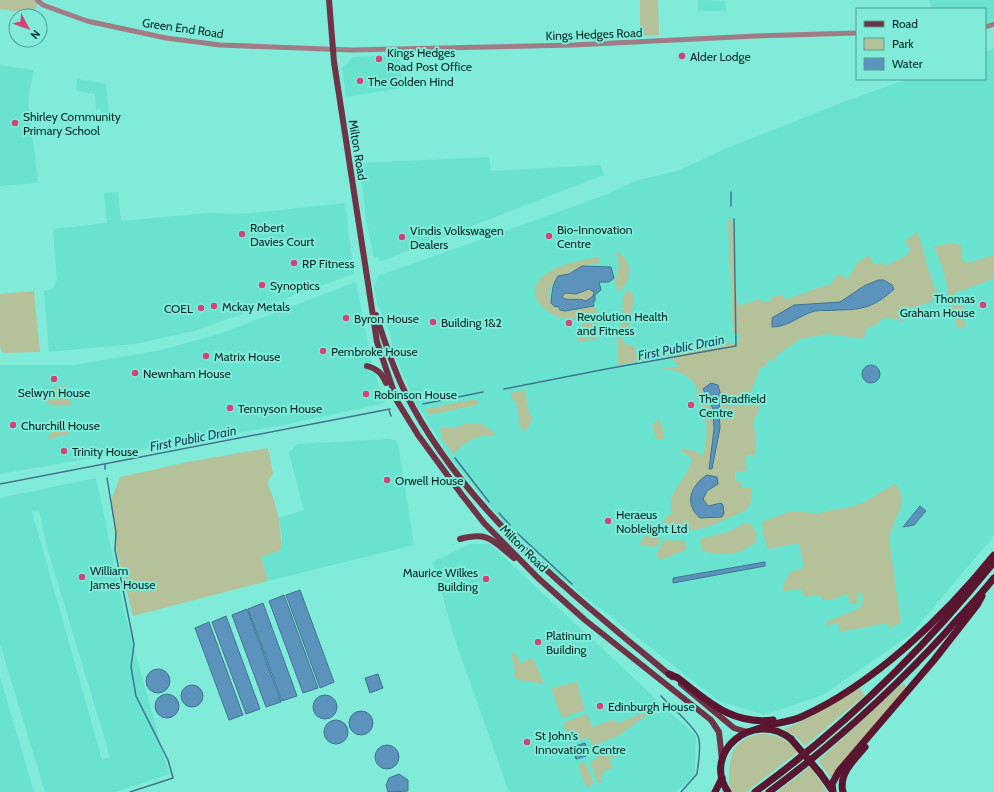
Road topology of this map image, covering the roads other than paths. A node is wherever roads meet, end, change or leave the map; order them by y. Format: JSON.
{"nodes":[{"id":1,"x":37,"y":0,"type":"edge"},
{"id":2,"x":329,"y":0,"type":"edge"},
{"id":3,"x":856,"y":33,"type":"edge"},
{"id":4,"x":332,"y":49,"type":"junction"},
{"id":5,"x":371,"y":302,"type":"junction"},
{"id":6,"x":380,"y":327,"type":"junction"},
{"id":7,"x":382,"y":362,"type":"junction"},
{"id":8,"x":367,"y":366,"type":"dead end"},
{"id":9,"x":394,"y":394,"type":"junction"},
{"id":10,"x":424,"y":426,"type":"junction"},
{"id":11,"x":446,"y":474,"type":"junction"},
{"id":12,"x":460,"y":539,"type":"dead end"},
{"id":13,"x":994,"y":555,"type":"edge"},
{"id":14,"x":994,"y":562,"type":"edge"},
{"id":15,"x":538,"y":578,"type":"junction"},
{"id":16,"x":994,"y":578,"type":"edge"},
{"id":17,"x":988,"y":586,"type":"junction"},
{"id":18,"x":669,"y":674,"type":"junction"},
{"id":19,"x":847,"y":690,"type":"junction"},
{"id":20,"x":887,"y":713,"type":"junction"},
{"id":21,"x":757,"y":728,"type":"junction"},
{"id":22,"x":747,"y":732,"type":"junction"},
{"id":23,"x":722,"y":760,"type":"junction"},
{"id":24,"x":722,"y":777,"type":"junction"},
{"id":25,"x":726,"y":789,"type":"edge"},
{"id":26,"x":715,"y":792,"type":"edge"},
{"id":27,"x":756,"y":792,"type":"edge"},
{"id":28,"x":769,"y":792,"type":"edge"},
{"id":29,"x":833,"y":792,"type":"edge"},
{"id":30,"x":843,"y":792,"type":"edge"}],
"edges":[{"from":1,"to":4,"type":"street","name":"Green End Road"},
{"from":2,"to":4,"type":"main road","name":"Milton Road"},
{"from":3,"to":4,"type":"street","name":"Kings Hedges Road"},
{"from":4,"to":5,"type":"main road","name":"Milton Road"},
{"from":5,"to":6,"type":"main road","name":"Milton Road"},
{"from":5,"to":7,"type":"main road","name":"Milton Road"},
{"from":6,"to":7,"type":"main road"},
{"from":6,"to":10,"type":"main road","name":"Milton Road"},
{"from":7,"to":9,"type":"main road","name":"Milton Road"},
{"from":8,"to":9,"type":"main road"},
{"from":9,"to":11,"type":"main road","name":"Milton Road"},
{"from":10,"to":11,"type":"main road"},
{"from":10,"to":18,"type":"main road","name":"Milton Road"},
{"from":11,"to":15,"type":"main road","name":"Milton Road"},
{"from":12,"to":15,"type":"main road"},
{"from":13,"to":19,"type":"highway"},
{"from":14,"to":27,"type":"highway"},
{"from":15,"to":23,"type":"main road","name":"Milton Road"},
{"from":16,"to":17,"type":"highway"},
{"from":17,"to":20,"type":"highway"},
{"from":17,"to":28,"type":"highway"},
{"from":18,"to":19,"type":"highway"},
{"from":18,"to":22,"type":"main road","name":"Milton Road"},
{"from":19,"to":21,"type":"highway"},
{"from":20,"to":29,"type":"highway"},
{"from":20,"to":30,"type":"highway"},
{"from":21,"to":22,"type":"highway"},
{"from":21,"to":29,"type":"highway","bridge":true},
{"from":22,"to":23,"type":"highway"},
{"from":23,"to":24,"type":"highway"},
{"from":24,"to":25,"type":"highway"},
{"from":24,"to":26,"type":"highway"}]}
